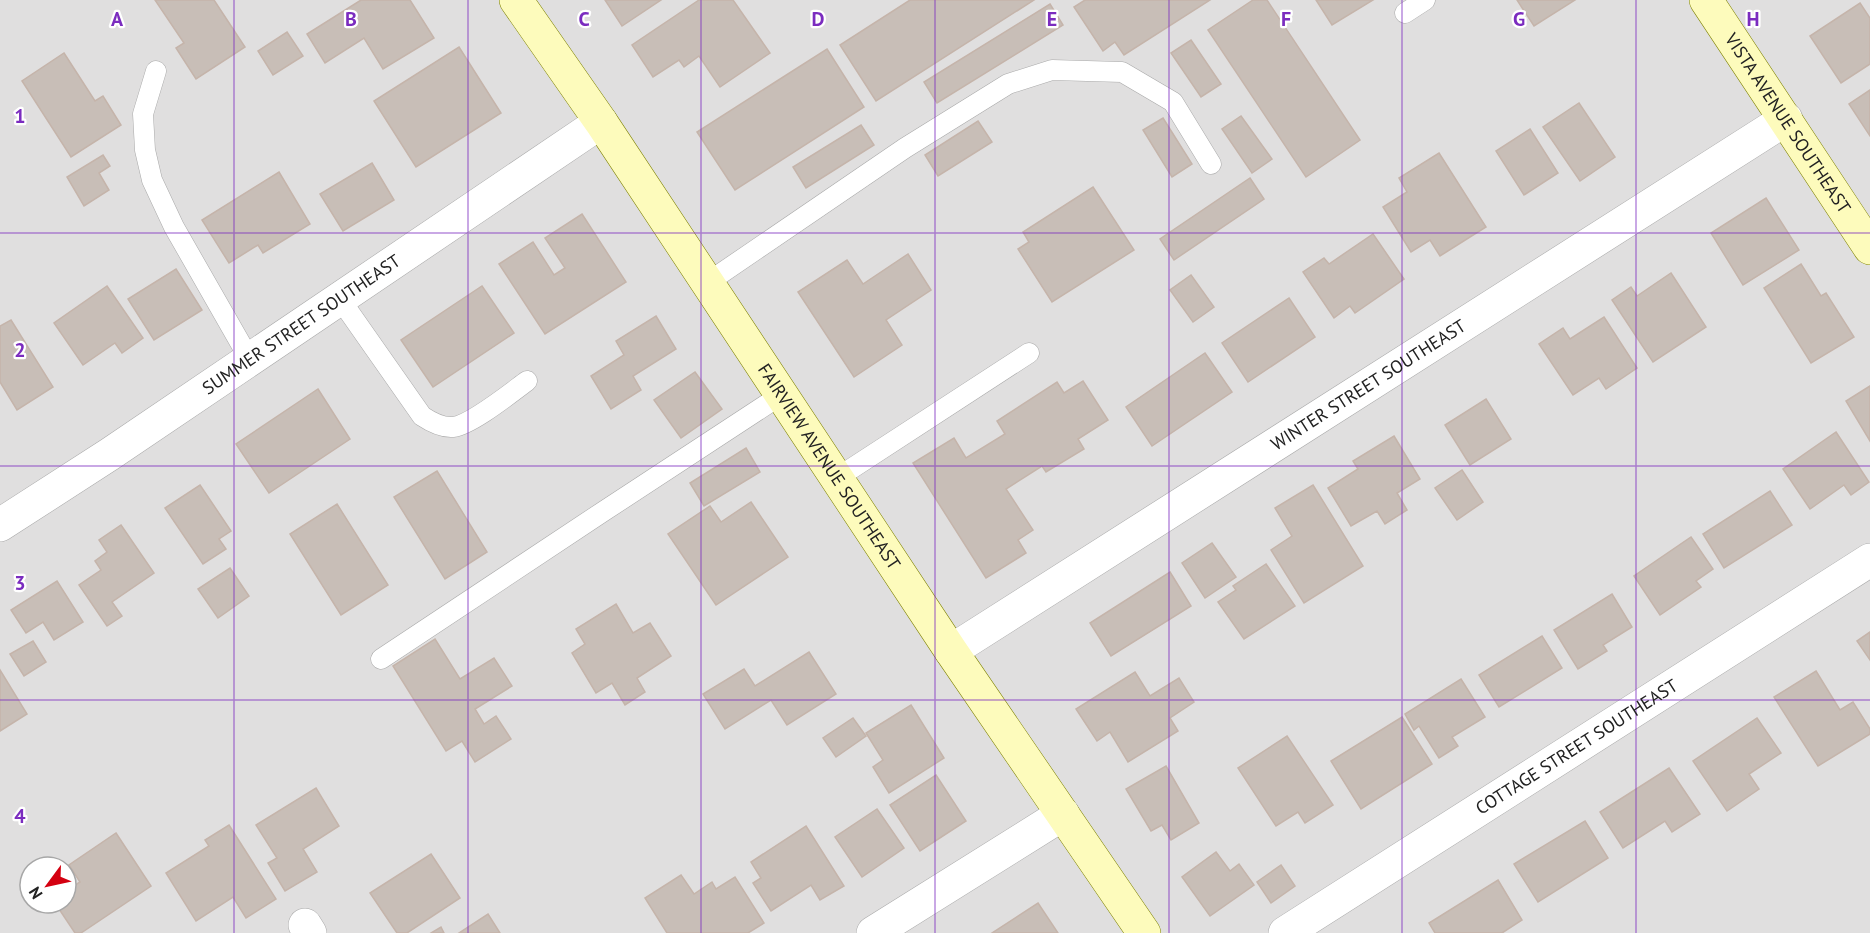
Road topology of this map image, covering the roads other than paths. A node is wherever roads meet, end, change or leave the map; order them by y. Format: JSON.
{"nodes":[{"id":1,"x":516,"y":0,"type":"edge"},
{"id":2,"x":1425,"y":0,"type":"edge"},
{"id":3,"x":1706,"y":0,"type":"edge"},
{"id":4,"x":1405,"y":13,"type":"dead end"},
{"id":5,"x":156,"y":71,"type":"dead end"},
{"id":6,"x":1786,"y":119,"type":"junction"},
{"id":7,"x":601,"y":122,"type":"junction"},
{"id":8,"x":1211,"y":164,"type":"dead end"},
{"id":9,"x":1870,"y":248,"type":"edge"},
{"id":10,"x":707,"y":283,"type":"junction"},
{"id":11,"x":340,"y":299,"type":"junction"},
{"id":12,"x":1029,"y":353,"type":"dead end"},
{"id":13,"x":250,"y":360,"type":"junction"},
{"id":14,"x":527,"y":381,"type":"dead end"},
{"id":15,"x":781,"y":395,"type":"junction"},
{"id":16,"x":837,"y":478,"type":"junction"},
{"id":17,"x":0,"y":525,"type":"edge"},
{"id":18,"x":1870,"y":560,"type":"edge"},
{"id":19,"x":951,"y":651,"type":"junction"},
{"id":20,"x":381,"y":659,"type":"dead end"},
{"id":21,"x":1063,"y":813,"type":"junction"},
{"id":22,"x":873,"y":933,"type":"edge"},
{"id":23,"x":1144,"y":933,"type":"edge"},
{"id":24,"x":1285,"y":933,"type":"edge"}],
"edges":[{"from":1,"to":7,"type":"main road","name":"FAIRVIEW AVENUE SOUTHEAST"},
{"from":2,"to":4,"type":"lane"},
{"from":3,"to":6,"type":"main road","name":"VISTA AVENUE SOUTHEAST"},
{"from":5,"to":13,"type":"lane"},
{"from":6,"to":9,"type":"main road","name":"VISTA AVENUE SOUTHEAST"},
{"from":6,"to":19,"type":"street","name":"WINTER STREET SOUTHEAST"},
{"from":7,"to":10,"type":"main road","name":"FAIRVIEW AVENUE SOUTHEAST"},
{"from":7,"to":11,"type":"street","name":"SUMMER STREET SOUTHEAST"},
{"from":8,"to":10,"type":"lane"},
{"from":10,"to":15,"type":"main road","name":"FAIRVIEW AVENUE SOUTHEAST"},
{"from":11,"to":13,"type":"street","name":"SUMMER STREET SOUTHEAST"},
{"from":11,"to":14,"type":"lane"},
{"from":12,"to":16,"type":"lane"},
{"from":13,"to":17,"type":"street","name":"SUMMER STREET SOUTHEAST"},
{"from":15,"to":16,"type":"main road","name":"FAIRVIEW AVENUE SOUTHEAST"},
{"from":15,"to":20,"type":"lane"},
{"from":16,"to":19,"type":"main road","name":"FAIRVIEW AVENUE SOUTHEAST"},
{"from":18,"to":24,"type":"street","name":"COTTAGE STREET SOUTHEAST"},
{"from":19,"to":21,"type":"main road","name":"FAIRVIEW AVENUE SOUTHEAST"},
{"from":21,"to":22,"type":"street"},
{"from":21,"to":23,"type":"main road","name":"FAIRVIEW AVENUE SOUTHEAST"}]}
